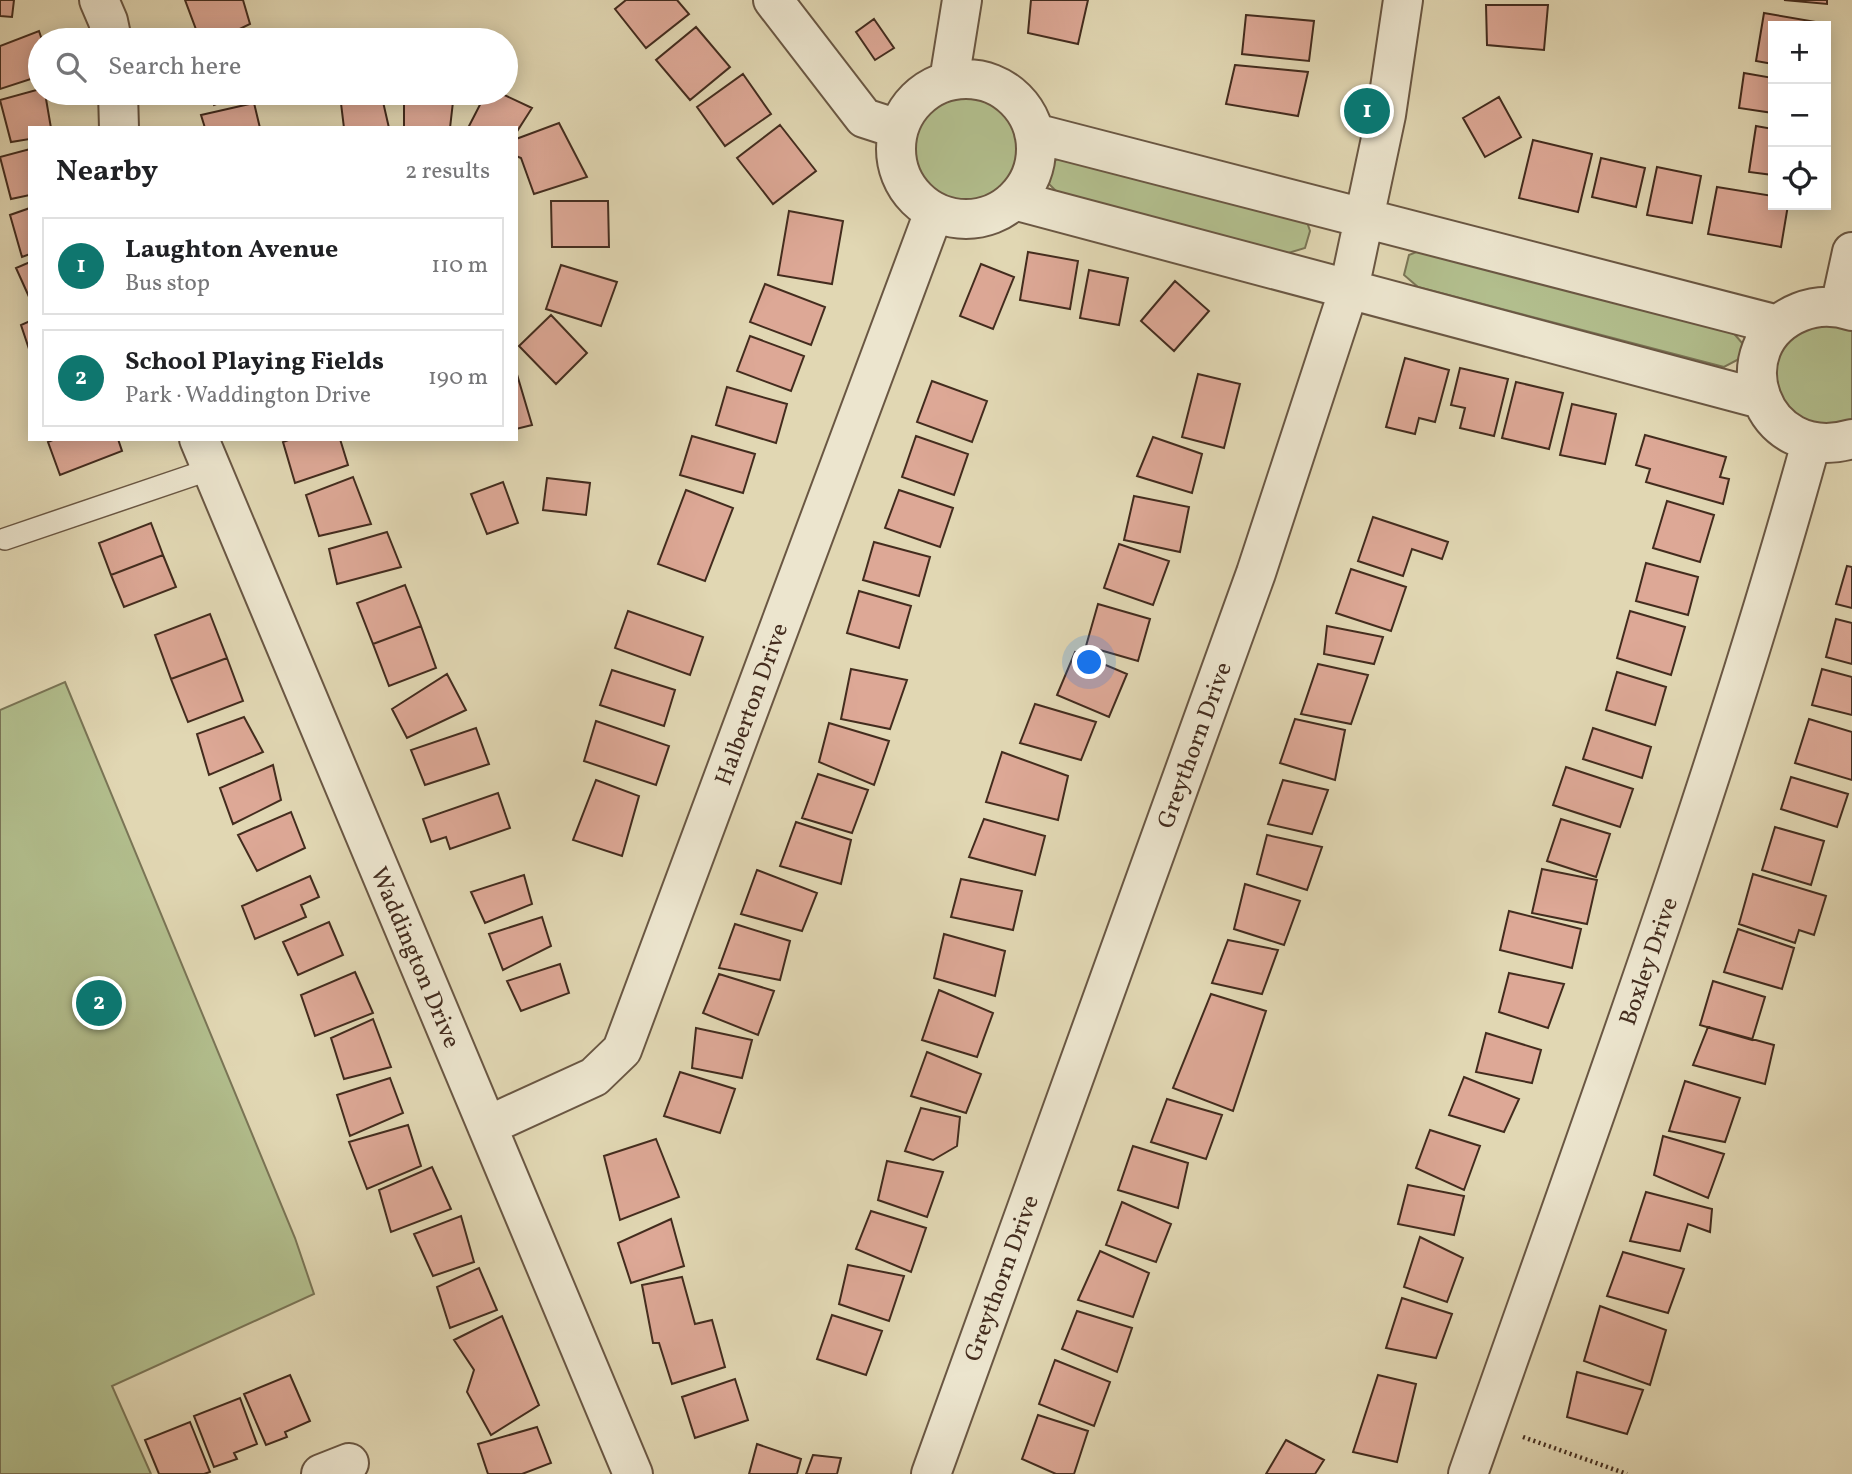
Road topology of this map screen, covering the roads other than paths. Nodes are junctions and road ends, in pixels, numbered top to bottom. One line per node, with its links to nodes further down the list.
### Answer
1 (99, 0): 5 (street)
2 (773, 0): 9 (street)
3 (962, 0): 6 (street)
4 (1403, 0): 13 (street, Greythorn Drive)
5 (110, 28)
6 (949, 81): 9 (street); 10 (street)
7 (118, 105): 8 (street)
8 (119, 126)
9 (898, 129): 12 (street)
10 (1034, 132): 11 (street); 13 (street)
11 (1014, 200): 12 (street); 15 (street)
12 (934, 212): 23 (street, Halberton Drive)
13 (1366, 218): 15 (street, Greythorn Drive); 17 (street)
14 (1852, 252): 16 (street)
15 (1349, 289): 18 (street); 25 (street, Greythorn Drive)
16 (1846, 309): 17 (street)
17 (1778, 325): 18 (street)
18 (1761, 399): 20 (street)
19 (1852, 439): 20 (street)
20 (1811, 443): 26 (street, Boxley Drive)
21 (205, 454): 22 (lane); 23 (street, Waddington Drive)
22 (5, 539)
23 (487, 1126): 24 (street, Waddington Drive)
24 (633, 1474)
25 (930, 1474)
26 (1468, 1474)

